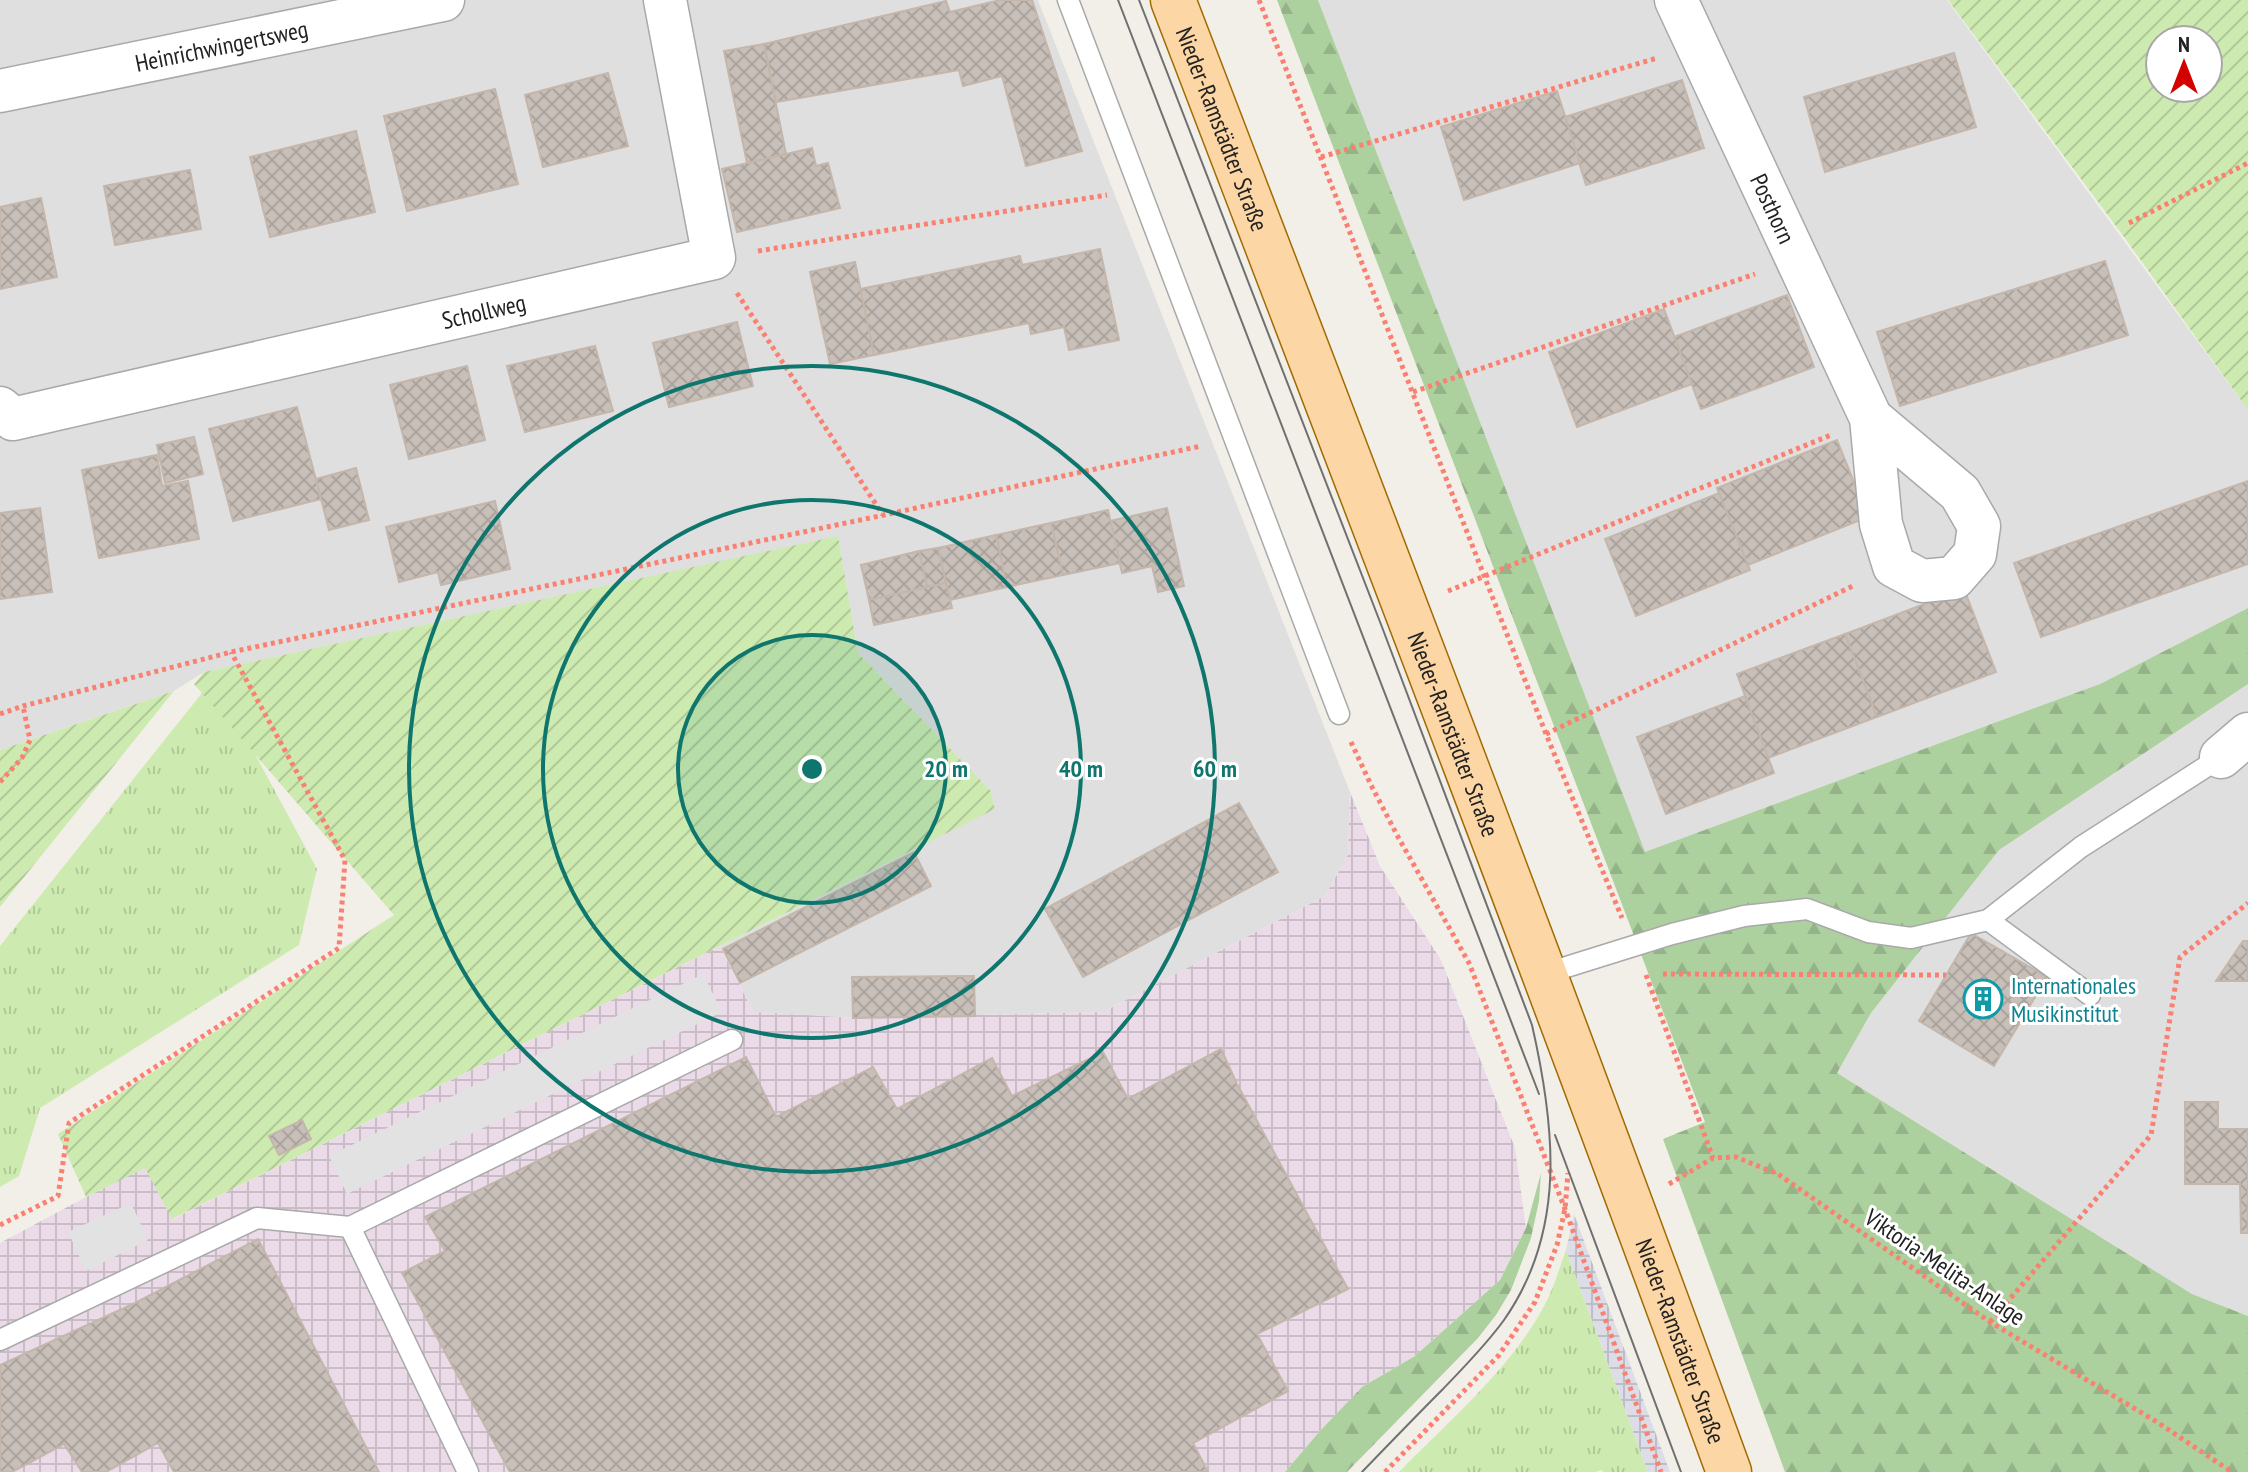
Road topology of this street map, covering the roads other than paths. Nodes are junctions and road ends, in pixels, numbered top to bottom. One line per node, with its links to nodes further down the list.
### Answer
1 (443, 0): 6 (street, Heinrichwingertsweg)
2 (665, 0): 7 (street, Schollweg)
3 (1068, 0): 9 (lane)
4 (1173, 0): 12 (main road, Nieder-Ramstädter Straße)
5 (1676, 0): 8 (street, Posthorn)
6 (0, 91)
7 (0, 408)
8 (1871, 418): 8 (street, Posthorn)
9 (1339, 714)
10 (2234, 746): 11 (lane)
11 (1988, 920): 12 (lane); 13 (lane)
12 (1544, 974): 18 (main road, Nieder-Ramstädter Straße)
13 (2090, 995)
14 (732, 1040): 15 (lane)
15 (350, 1227): 16 (lane); 17 (lane)
16 (0, 1340)
17 (468, 1472)
18 (1729, 1472)

